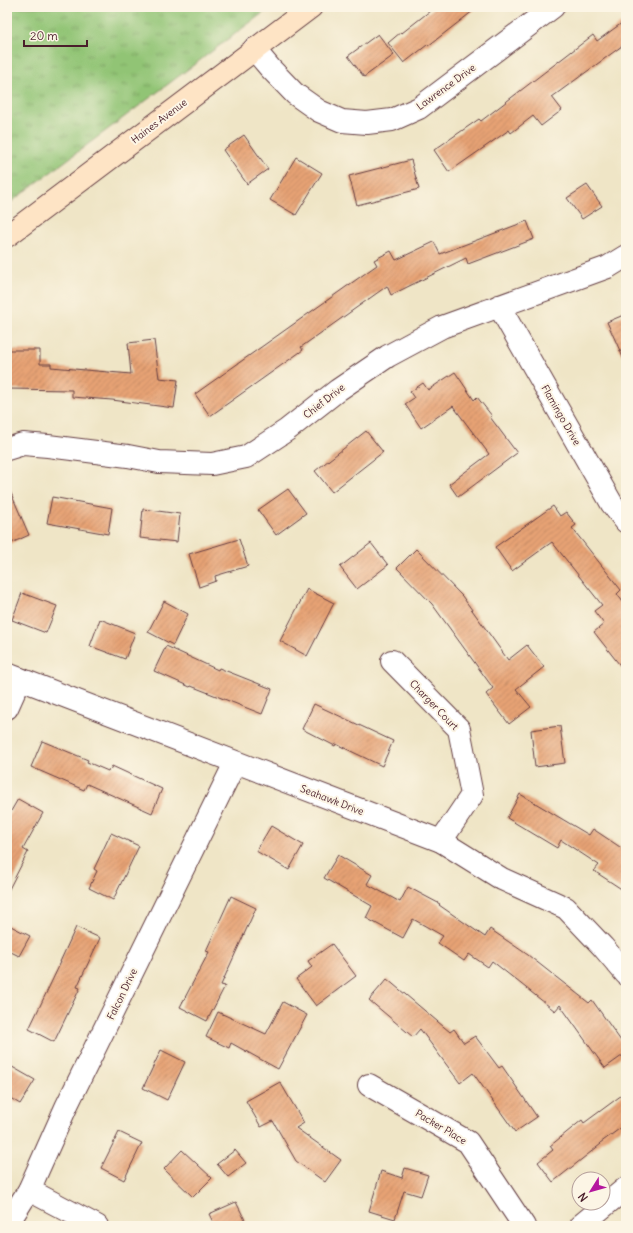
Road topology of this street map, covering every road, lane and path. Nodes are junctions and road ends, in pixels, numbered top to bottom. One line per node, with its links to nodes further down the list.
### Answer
1 (310, 7): 3 (main road, Haines Avenue)
2 (553, 7): 3 (street, Lawrence Drive)
3 (254, 49): 4 (main road, Haines Avenue)
4 (7, 236)
5 (626, 256): 6 (street, Chief Drive)
6 (500, 306): 7 (street, Chief Drive); 8 (street, Flamingo Drive)
7 (7, 449)
8 (626, 522)
9 (392, 661): 13 (street, Charger Court)
10 (14, 677): 11 (street); 12 (street, Seahawk Drive)
11 (7, 708)
12 (235, 763): 13 (street, Seahawk Drive); 17 (street, Falcon Drive)
13 (441, 841): 14 (street, Seahawk Drive)
14 (626, 974)
15 (369, 1085): 20 (street, Packer Place)
16 (626, 1188): 21 (street)
17 (29, 1190): 18 (street, Falcon Drive); 19 (street)
18 (7, 1225)
19 (96, 1226)
20 (524, 1226)
21 (580, 1226)

